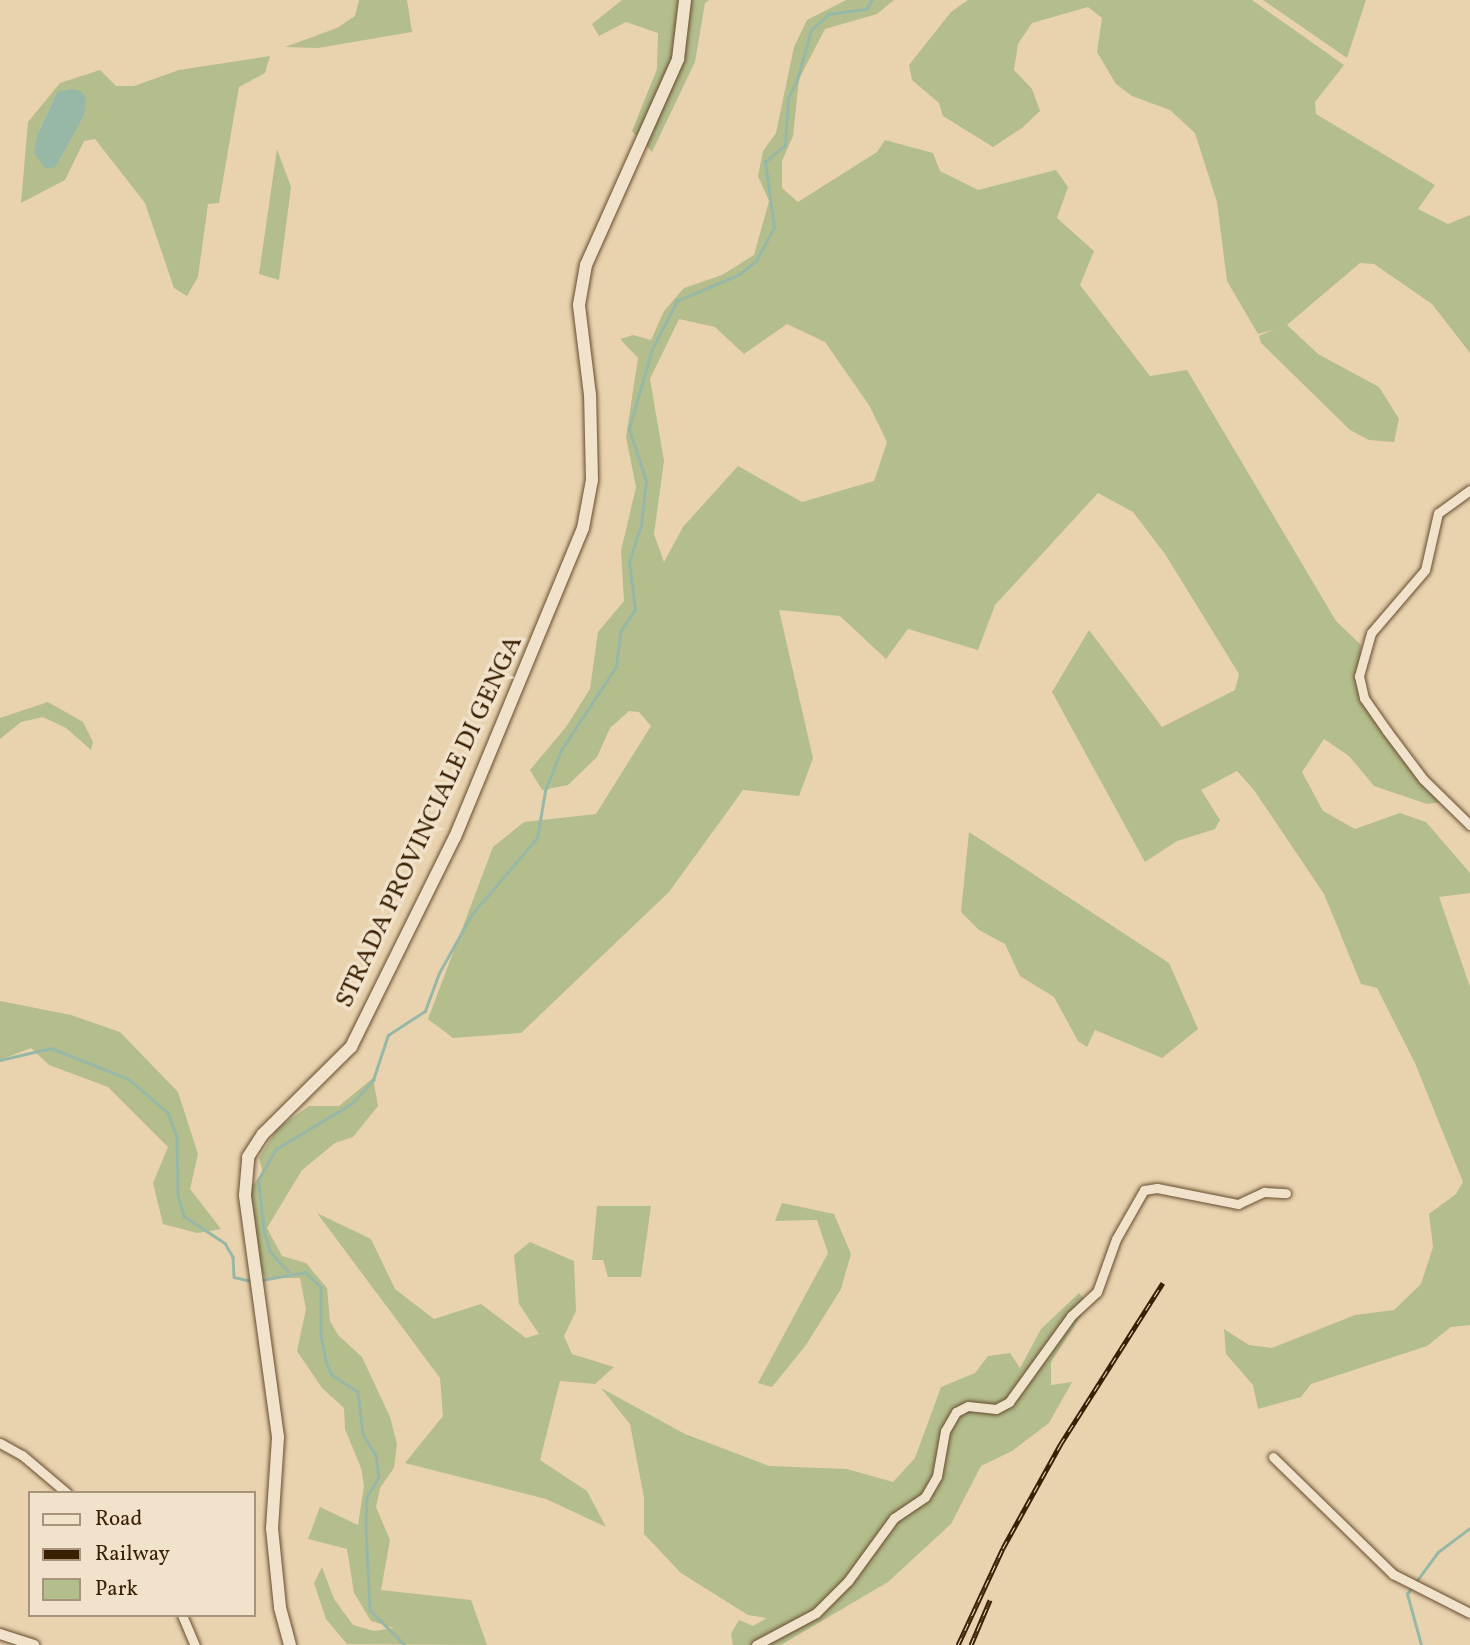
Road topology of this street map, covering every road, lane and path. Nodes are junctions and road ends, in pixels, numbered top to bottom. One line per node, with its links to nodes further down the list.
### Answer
1 (685, 0): 13 (main road, STRADA PROVINCIALE DI GENGA)
2 (1470, 490): 3 (street)
3 (1470, 825)
4 (1286, 1193): 14 (street)
5 (0, 1443): 7 (street)
6 (1273, 1457): 8 (street)
7 (65, 1491)
8 (1470, 1613)
9 (183, 1617): 12 (street)
10 (0, 1634): 11 (street)
11 (34, 1645)
12 (195, 1645)
13 (290, 1645)
14 (756, 1645)

